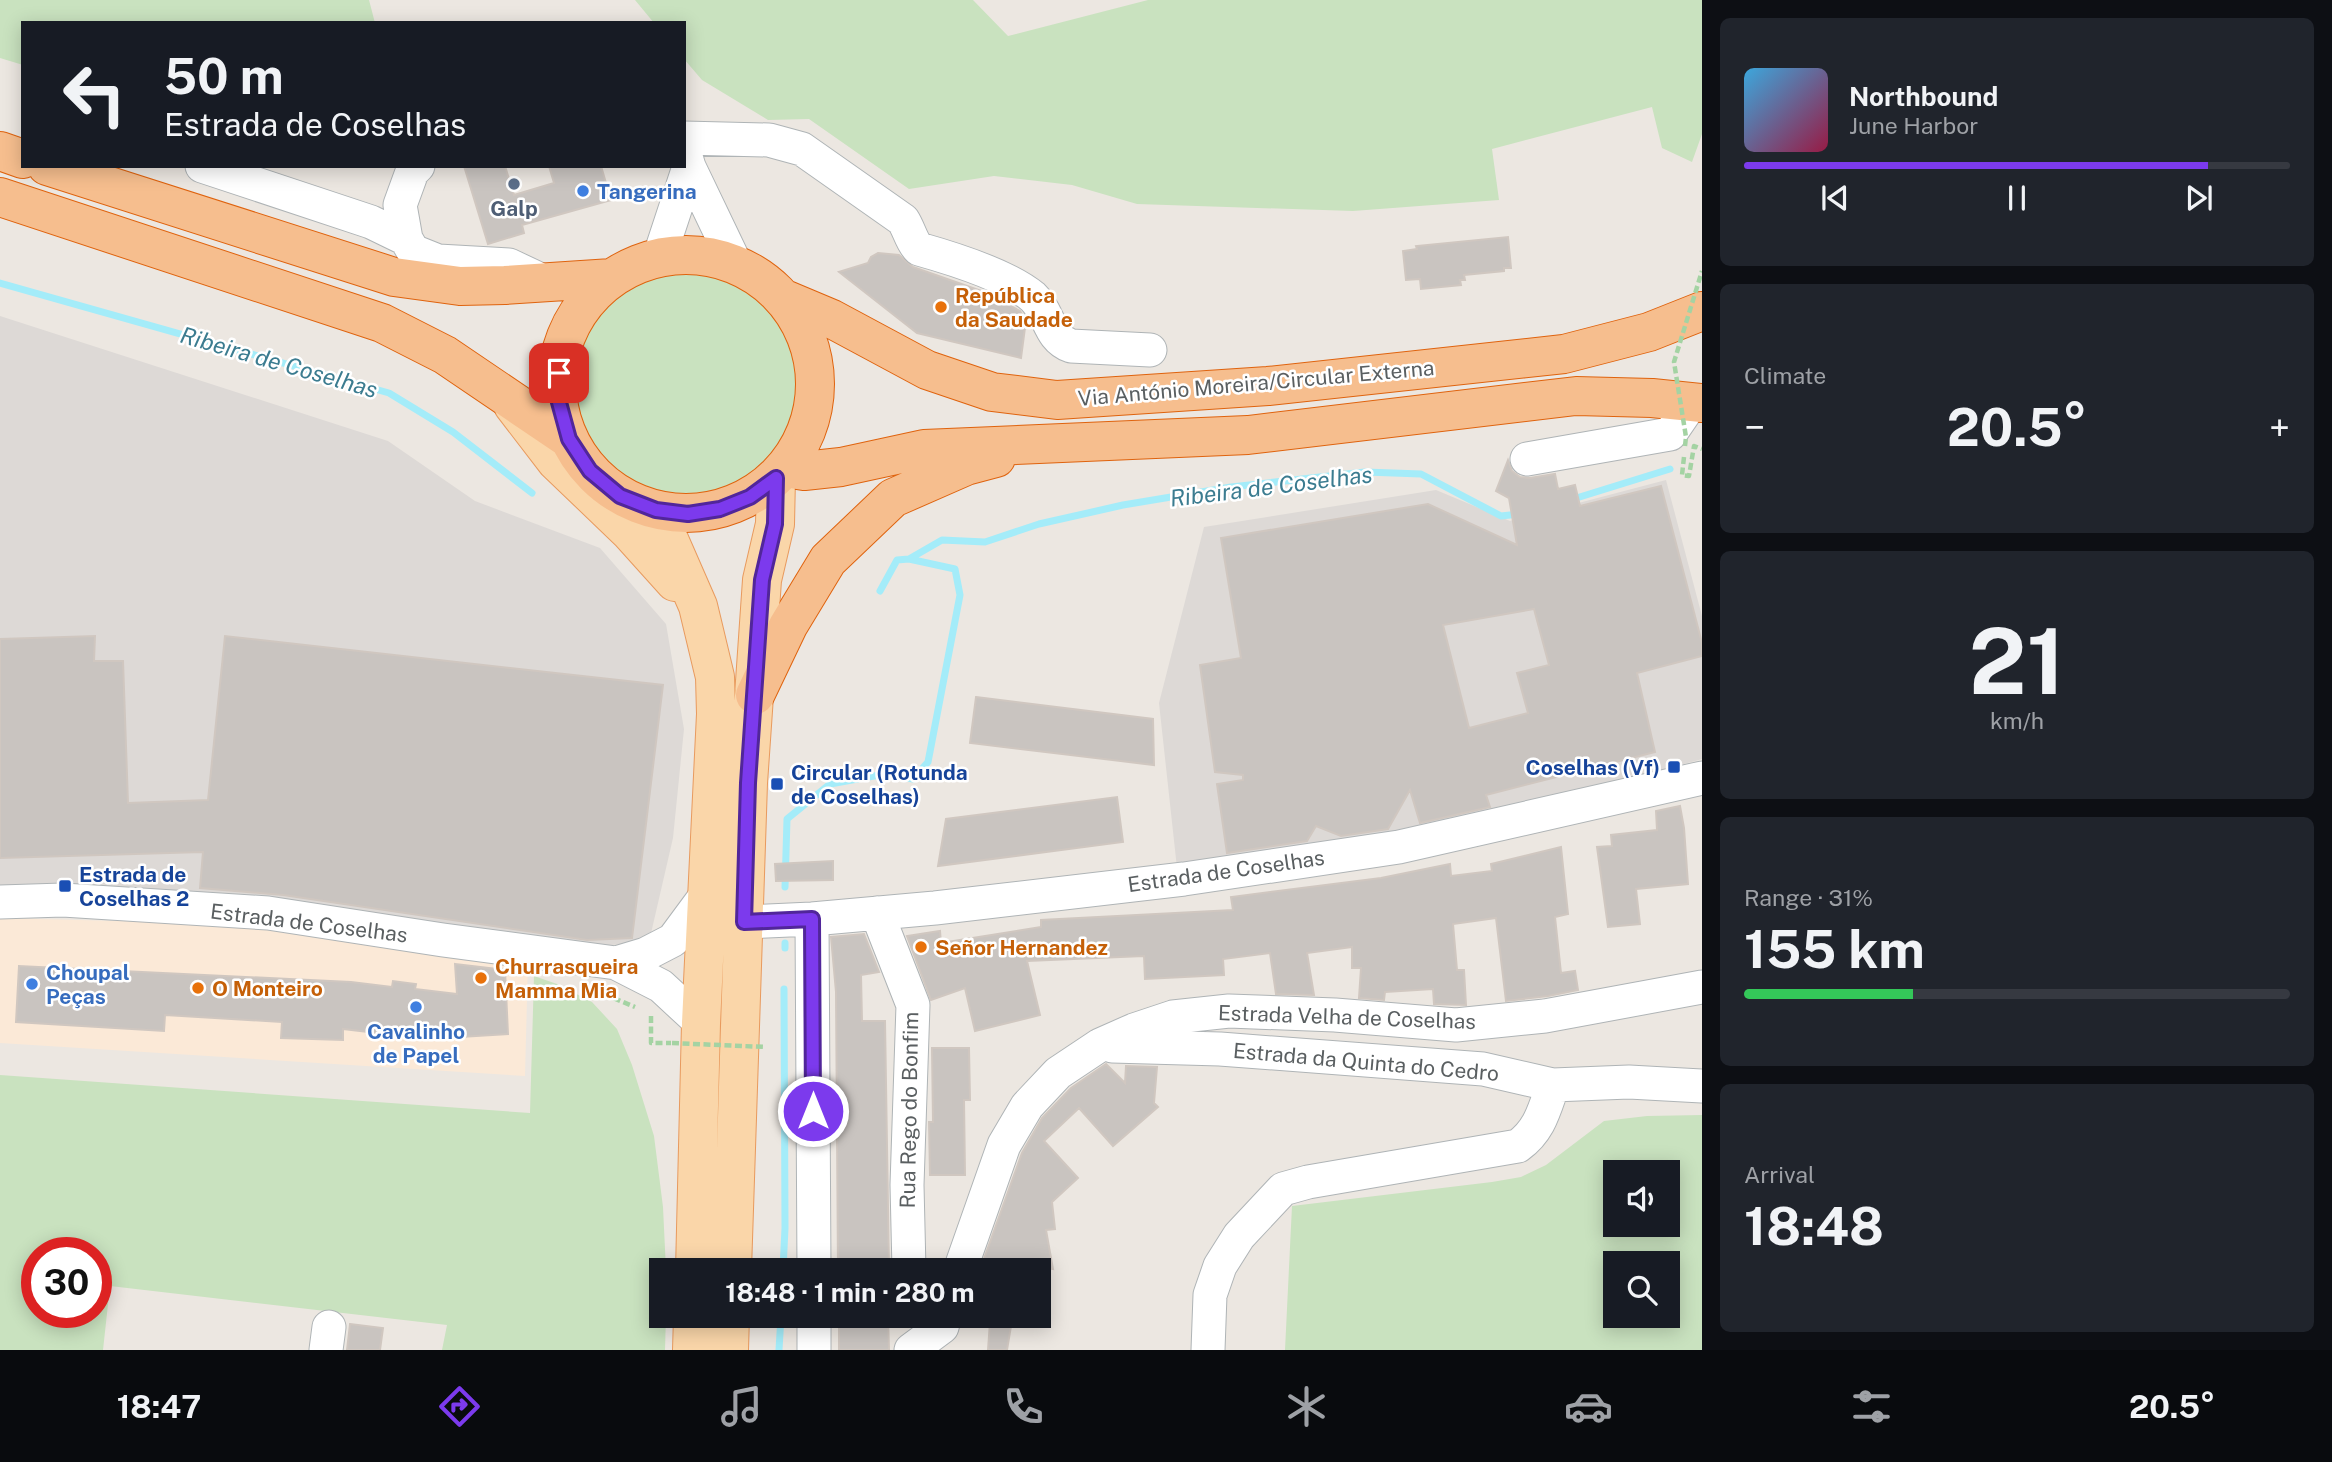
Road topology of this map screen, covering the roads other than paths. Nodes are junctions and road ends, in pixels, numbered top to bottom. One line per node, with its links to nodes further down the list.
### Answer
1 (0, 151): 3 (highway)
2 (686, 152): 11 (street); 16 (street)
3 (21, 158)
4 (53, 168): 13 (highway)
5 (208, 168): 9 (street)
6 (416, 168): 9 (street)
7 (682, 168): 10 (street)
8 (0, 197): 17 (highway)
9 (406, 239): 13 (street)
10 (659, 258): 11 (highway); 12 (highway)
11 (736, 265): 14 (highway)
12 (612, 278): 13 (highway); 19 (highway)
13 (545, 282)
14 (782, 298): 15 (highway, Via António Moreira/Circular Externa); 22 (highway)
15 (1702, 311)
16 (1150, 350)
17 (504, 393): 19 (highway); 24 (main road)
18 (1697, 403): 20 (highway, Via António Moreira/Circular Externa); 21 (street)
19 (569, 439): 23 (highway)
20 (1053, 443): 22 (highway, Via António Moreira/Circular Externa); 25 (highway)
21 (1527, 459)
22 (781, 473): 23 (highway); 25 (main road)
23 (656, 510): 24 (main road)
24 (698, 606): 27 (main road)
25 (755, 695): 31 (main road)
26 (1702, 778): 29 (street, Estrada de Coselhas)
27 (708, 894): 32 (street, Estrada de Coselhas); 34 (main road)
28 (0, 902): 32 (street, Estrada de Coselhas)
29 (877, 913): 30 (street, Estrada de Coselhas); 41 (street, Rua Rego do Bonfim)
30 (812, 919): 31 (street, Estrada de Coselhas); 40 (street)
31 (744, 922): 39 (main road)
32 (616, 963): 34 (street, Estrada de Coselhas)
33 (1702, 987): 35 (street, Estrada Velha de Coselhas)
34 (687, 1033): 38 (main road)
35 (1100, 1045): 36 (street, Estrada da Quinta do Cedro); 42 (street, Estrada Velha de Coselhas)
36 (1553, 1086): 37 (street, Estrada da Quinta do Cedro); 52 (street)
37 (1702, 1086)
38 (695, 1258)
39 (732, 1258)
40 (814, 1258)
41 (909, 1258)
42 (964, 1258)
43 (693, 1328): 48 (main road)
44 (730, 1328): 49 (main road)
45 (814, 1328): 50 (street)
46 (910, 1328): 51 (street)
47 (941, 1328): 51 (street)
48 (692, 1350)
49 (729, 1350)
50 (814, 1350)
51 (911, 1350)
52 (1208, 1350)

